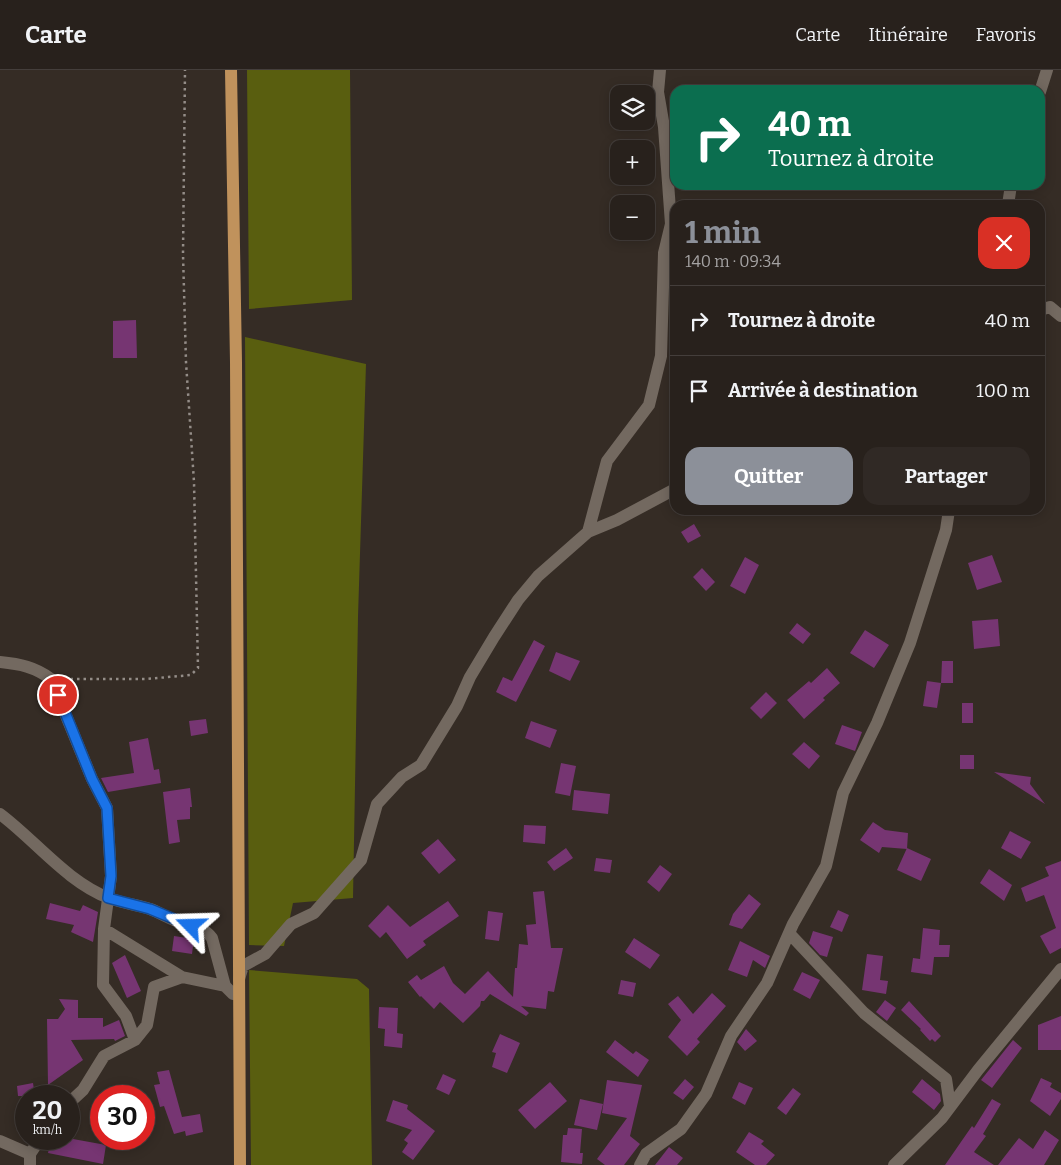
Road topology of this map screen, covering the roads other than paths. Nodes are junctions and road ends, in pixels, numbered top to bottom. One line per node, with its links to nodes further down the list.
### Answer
1 (231, 70): 19 (main road)
2 (660, 70): 5 (street)
3 (1047, 70): 4 (street)
4 (1042, 85)
5 (670, 209)
6 (670, 228): 11 (street)
7 (1045, 308): 8 (street)
8 (1061, 316)
9 (670, 492): 11 (street)
10 (948, 515): 16 (street)
11 (588, 532): 19 (street)
12 (0, 662): 14 (street)
13 (0, 814): 14 (street)
14 (108, 898): 15 (street); 20 (street)
15 (104, 929): 18 (street); 22 (street)
16 (789, 933): 24 (street); 28 (street)
17 (1061, 969): 24 (street)
18 (182, 977): 20 (street); 22 (street)
19 (239, 979): 21 (main road)
20 (225, 986): 21 (street)
21 (238, 993): 27 (main road)
22 (135, 1040): 23 (street)
23 (80, 1093)
24 (950, 1106): 29 (street)
25 (0, 1141): 26 (street)
26 (30, 1160)
27 (240, 1165)
28 (640, 1165)
29 (894, 1165)

